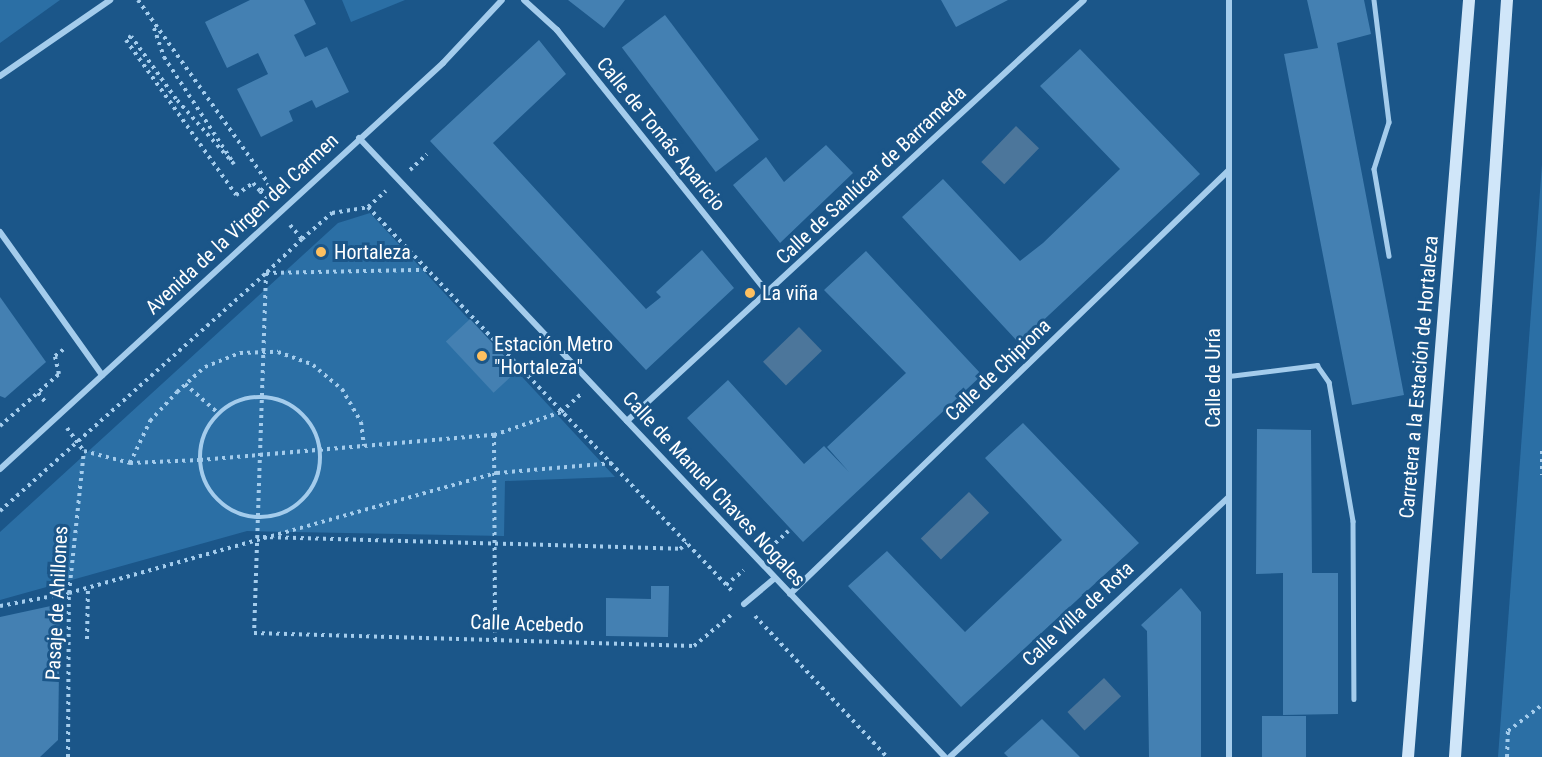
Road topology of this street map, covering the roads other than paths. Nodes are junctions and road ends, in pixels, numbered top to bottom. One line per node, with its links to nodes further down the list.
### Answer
1 (110, 0): 9 (street)
2 (502, 0): 10 (street, Avenida de la Virgen del Carmen)
3 (524, 0): 14 (street, Calle de Tomás Aparicio)
4 (1084, 0): 14 (street, Calle de Sanlúcar de Barrameda)
5 (1229, 0): 11 (street, Calle de Uría)
6 (1374, 0): 13 (lane)
7 (1469, 0): 27 (street, Carretera a la Estación de Hortaleza)
8 (1508, 0): 28 (street)
9 (0, 76)
10 (359, 138): 15 (street, Avenida de la Virgen del Carmen); 17 (street, Calle de Manuel Chaves Nogales)
11 (1229, 170): 16 (street, Calle de Uría); 21 (street, Calle de Chipiona)
12 (0, 232): 15 (street)
13 (1389, 256)
14 (768, 293): 17 (street, Calle de Sanlúcar de Barrameda)
15 (102, 375): 18 (street, Avenida de la Virgen del Carmen)
16 (1229, 376): 19 (street, Calle de Uría); 23 (lane)
17 (627, 422): 20 (street, Calle de Manuel Chaves Nogales)
18 (0, 469)
19 (1229, 497): 25 (street, Calle Villa de Rota); 26 (street, Calle de Uría)
20 (776, 578): 21 (street, Calle de Manuel Chaves Nogales); 22 (street)
21 (790, 594): 24 (street, Calle de Manuel Chaves Nogales)
22 (744, 604)
23 (1353, 699)
24 (945, 757)
25 (950, 757)
26 (1229, 757)
27 (1408, 757)
28 (1455, 757)

